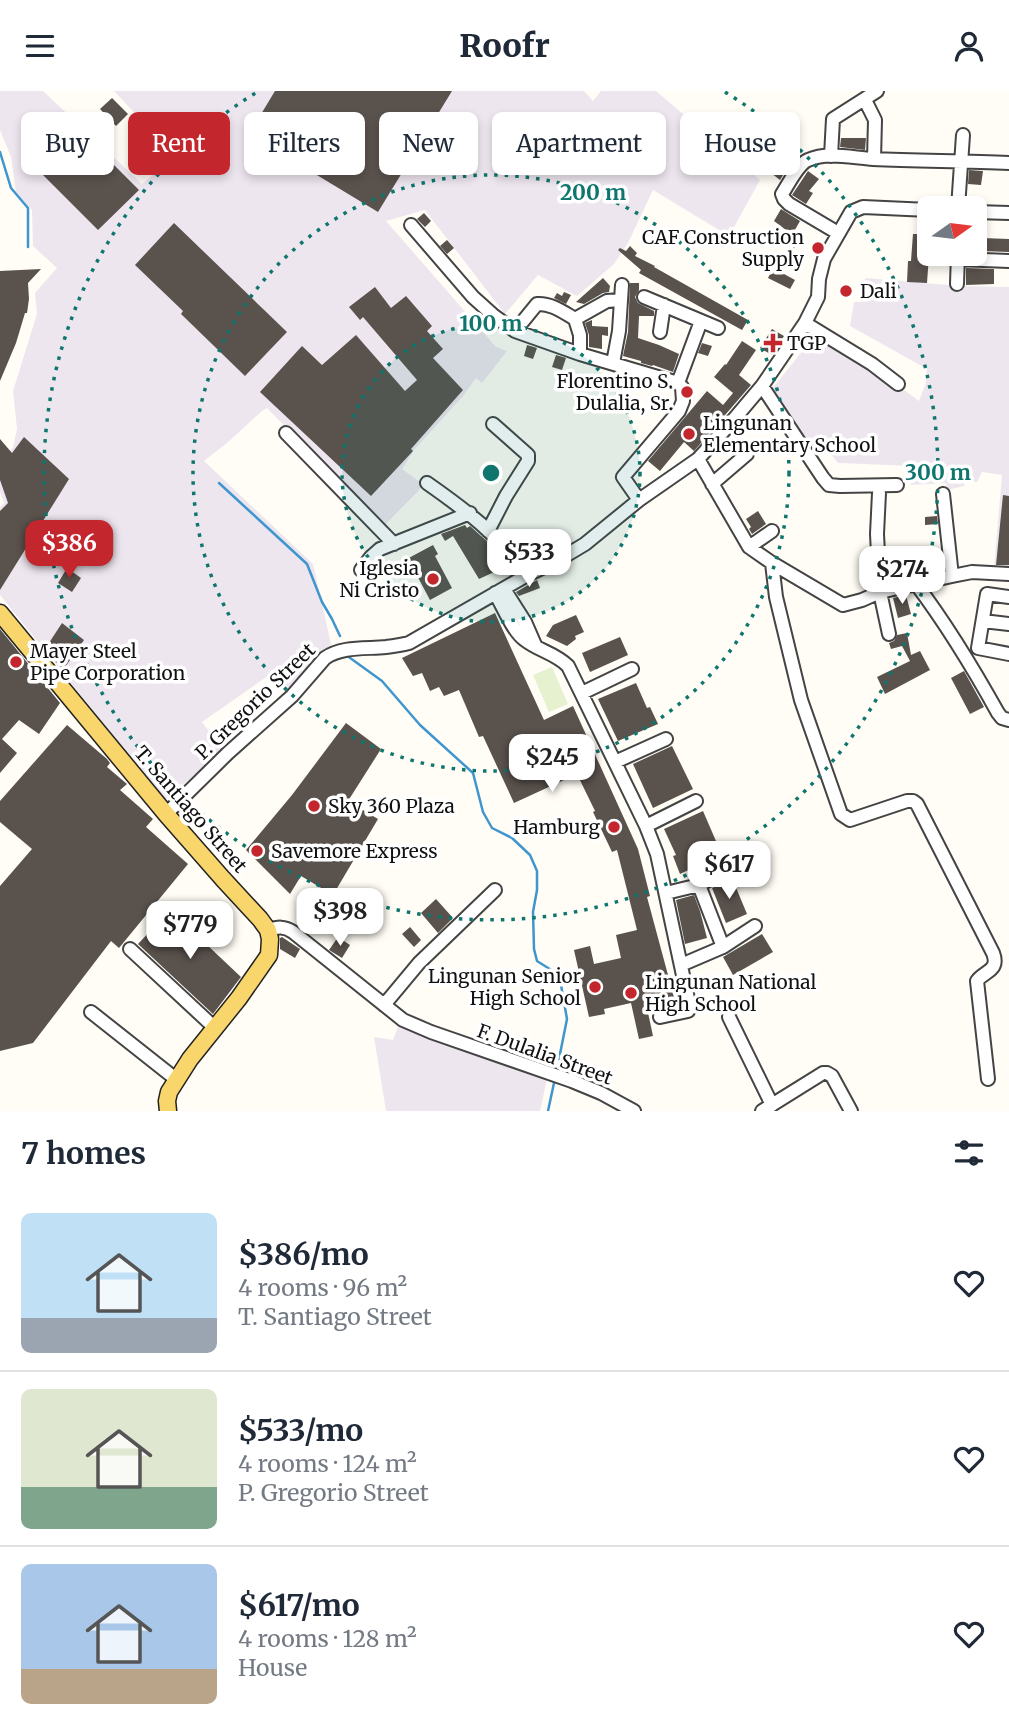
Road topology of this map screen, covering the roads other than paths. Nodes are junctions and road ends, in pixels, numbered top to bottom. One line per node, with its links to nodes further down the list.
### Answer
1 (877, 91): 2 (street)
2 (865, 100): 4 (street); 5 (street)
3 (963, 135): 6 (street)
4 (831, 156): 5 (street); 13 (street)
5 (874, 159): 6 (street)
6 (962, 161): 7 (street); 8 (street)
7 (1009, 163)
8 (959, 196)
9 (917, 209): 13 (street, P. Gregorio Street)
10 (987, 212): 11 (street)
11 (1009, 213)
12 (411, 225): 26 (street)
13 (838, 233): 24 (street, P. Gregorio Street)
14 (987, 259): 15 (street)
15 (1009, 261)
16 (958, 266): 17 (street)
17 (957, 284)
18 (622, 285): 20 (street)
19 (644, 297): 21 (street)
20 (620, 300): 22 (street); 29 (street)
21 (664, 305): 23 (street); 27 (street)
22 (575, 319): 26 (street); 28 (street)
23 (701, 321): 25 (street); 30 (street)
24 (805, 323): 31 (street); 32 (street, P. Gregorio Street)
25 (718, 328)
26 (515, 331): 28 (street)
27 (660, 332)
28 (580, 354): 29 (street)
29 (613, 363): 30 (street)
30 (678, 383): 42 (street)
31 (898, 384)
32 (762, 386): 36 (street, P. Gregorio Street); 39 (street)
33 (492, 424): 44 (street)
34 (286, 433): 46 (street)
35 (747, 454): 38 (street)
36 (698, 459): 38 (street); 42 (street, P. Gregorio Street)
37 (427, 483): 43 (street)
38 (712, 484): 47 (street)
39 (897, 485)
40 (879, 493): 55 (street)
41 (943, 494): 52 (street)
42 (639, 500): 50 (street, P. Gregorio Street)
43 (470, 513): 44 (street); 46 (street)
44 (488, 531): 50 (street)
45 (772, 531): 47 (street)
46 (394, 544): 49 (street)
47 (749, 547): 48 (street)
48 (772, 563): 55 (street); 86 (street)
49 (361, 570)
50 (529, 573): 54 (street, P. Gregorio Street)
51 (1009, 574): 52 (street)
52 (952, 576): 53 (street)
53 (916, 584): 55 (street); 62 (street)
54 (500, 591): 65 (street); 70 (street, P. Gregorio Street)
55 (880, 592): 60 (street)
56 (1009, 597): 58 (street)
57 (0, 613): 70 (main road, T. Santiago Street)
58 (983, 621): 59 (street); 61 (street)
59 (1009, 624)
60 (889, 634)
61 (978, 648): 62 (street); 63 (street)
62 (961, 649): 66 (street)
63 (1008, 657)
64 (632, 670): 65 (street)
65 (582, 692): 68 (street)
66 (1009, 720)
67 (666, 739): 68 (street)
68 (615, 762): 71 (street)
69 (696, 801): 71 (street)
70 (166, 814): 77 (main road, T. Santiago Street)
71 (646, 826): 75 (street)
72 (730, 869): 73 (street)
73 (699, 885): 75 (street); 78 (street)
74 (495, 890): 81 (street)
75 (666, 893): 80 (street)
76 (755, 926): 78 (street)
77 (268, 930): 81 (street, F. Dulalia Street); 85 (main road)
78 (723, 947): 80 (street)
79 (130, 949): 85 (street)
80 (681, 965): 83 (street)
81 (384, 1005): 90 (street, F. Dulalia Street)
82 (91, 1013): 87 (street)
83 (660, 1017)
84 (729, 1017): 88 (street)
85 (215, 1028): 87 (main road)
86 (988, 1079)
87 (177, 1080): 89 (main road)
88 (767, 1108): 91 (street)
89 (168, 1111)
90 (634, 1111)
91 (850, 1111)

